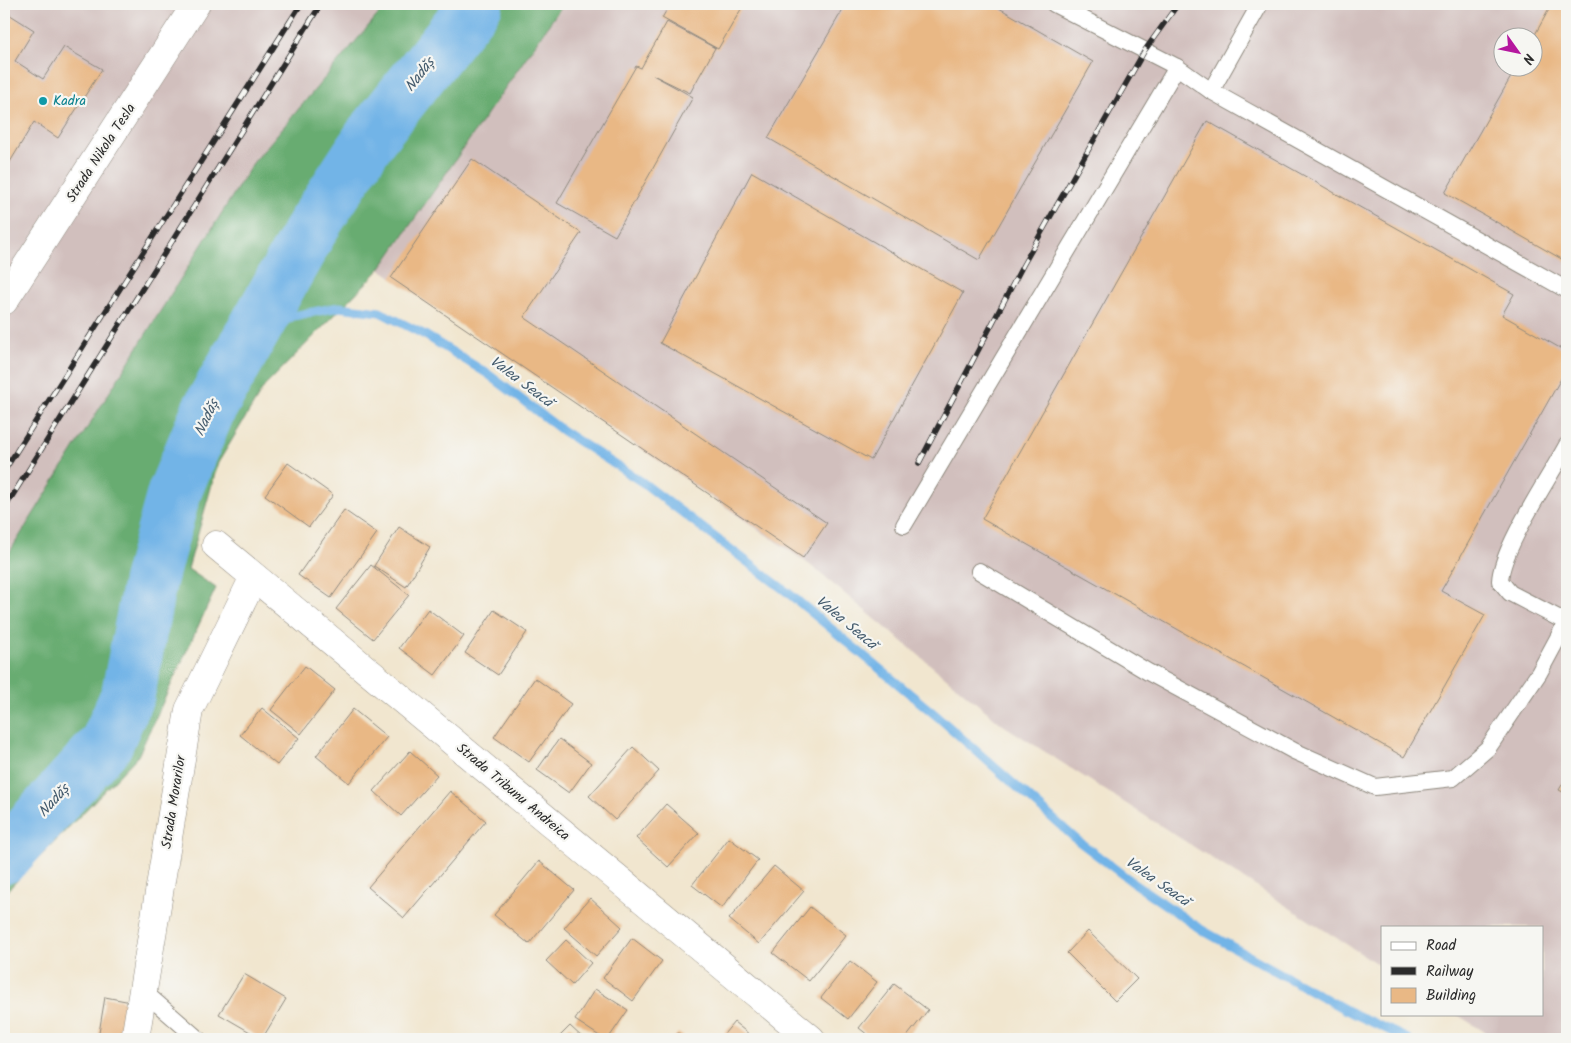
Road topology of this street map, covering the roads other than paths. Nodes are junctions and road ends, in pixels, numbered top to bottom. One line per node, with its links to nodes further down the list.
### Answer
1 (196, 4): 7 (street, Strada Nikola Tesla)
2 (1054, 4): 4 (lane)
3 (1260, 4): 5 (lane)
4 (1177, 67): 5 (lane); 9 (lane)
5 (1211, 91): 6 (lane)
6 (1567, 290)
7 (4, 301)
8 (1567, 446): 13 (lane)
9 (904, 525)
10 (216, 545): 12 (street, Strada Tribunu Andreica)
11 (979, 571): 13 (lane)
12 (254, 577): 14 (street, Strada Morarilor); 17 (street, Strada Tribunu Andreica)
13 (1567, 622)
14 (143, 991): 15 (street, Strada Morarilor); 16 (lane)
15 (135, 1039)
16 (198, 1039)
17 (811, 1039)

